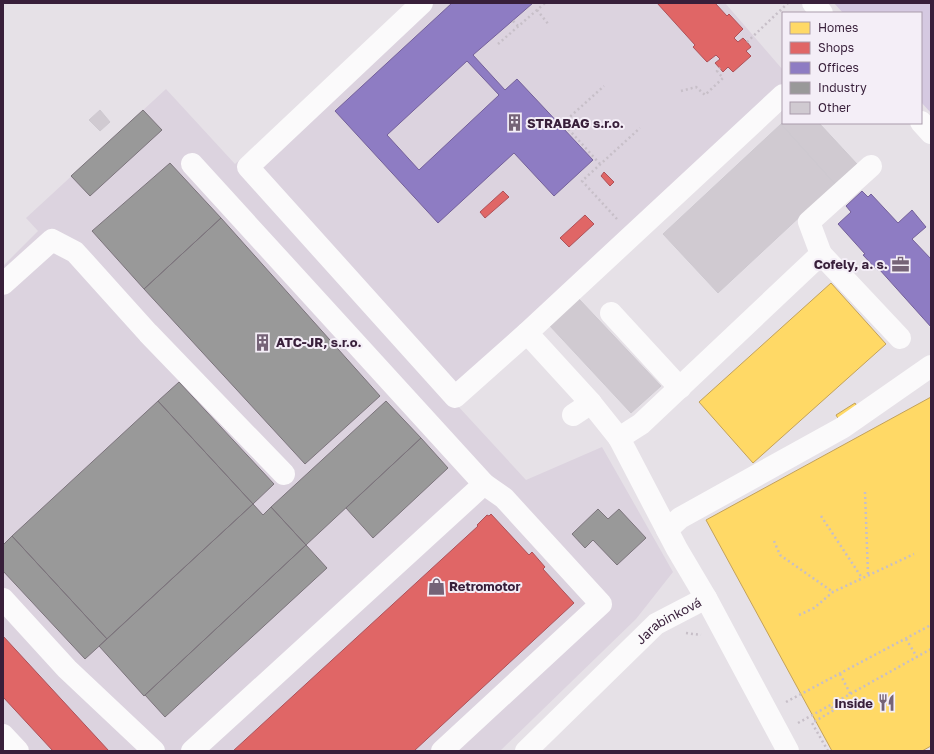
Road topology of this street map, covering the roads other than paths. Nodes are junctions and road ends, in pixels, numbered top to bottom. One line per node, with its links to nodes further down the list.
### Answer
1 (422, 3): 12 (street)
2 (813, 3): 3 (street)
3 (821, 12)
4 (782, 96): 12 (street)
5 (922, 123): 6 (street)
6 (931, 133)
7 (192, 164): 20 (street)
8 (870, 166): 9 (street)
9 (821, 254): 13 (street); 15 (street)
10 (3, 284): 19 (street)
11 (611, 313): 15 (street)
12 (527, 334): 16 (street)
13 (900, 338)
14 (931, 366): 21 (street)
15 (680, 388): 18 (street)
16 (591, 403): 17 (street); 18 (street)
17 (573, 415)
18 (619, 438): 21 (street)
19 (284, 474)
20 (484, 484): 27 (street); 28 (street)
21 (667, 530): 22 (street)
22 (706, 598): 29 (street, Jarabinková); 30 (street, Jarabinková)
23 (3, 599): 26 (street)
24 (3, 735): 25 (street)
25 (18, 751)
26 (154, 751)
27 (192, 751)
28 (442, 751)
29 (526, 751)
30 (788, 751)

